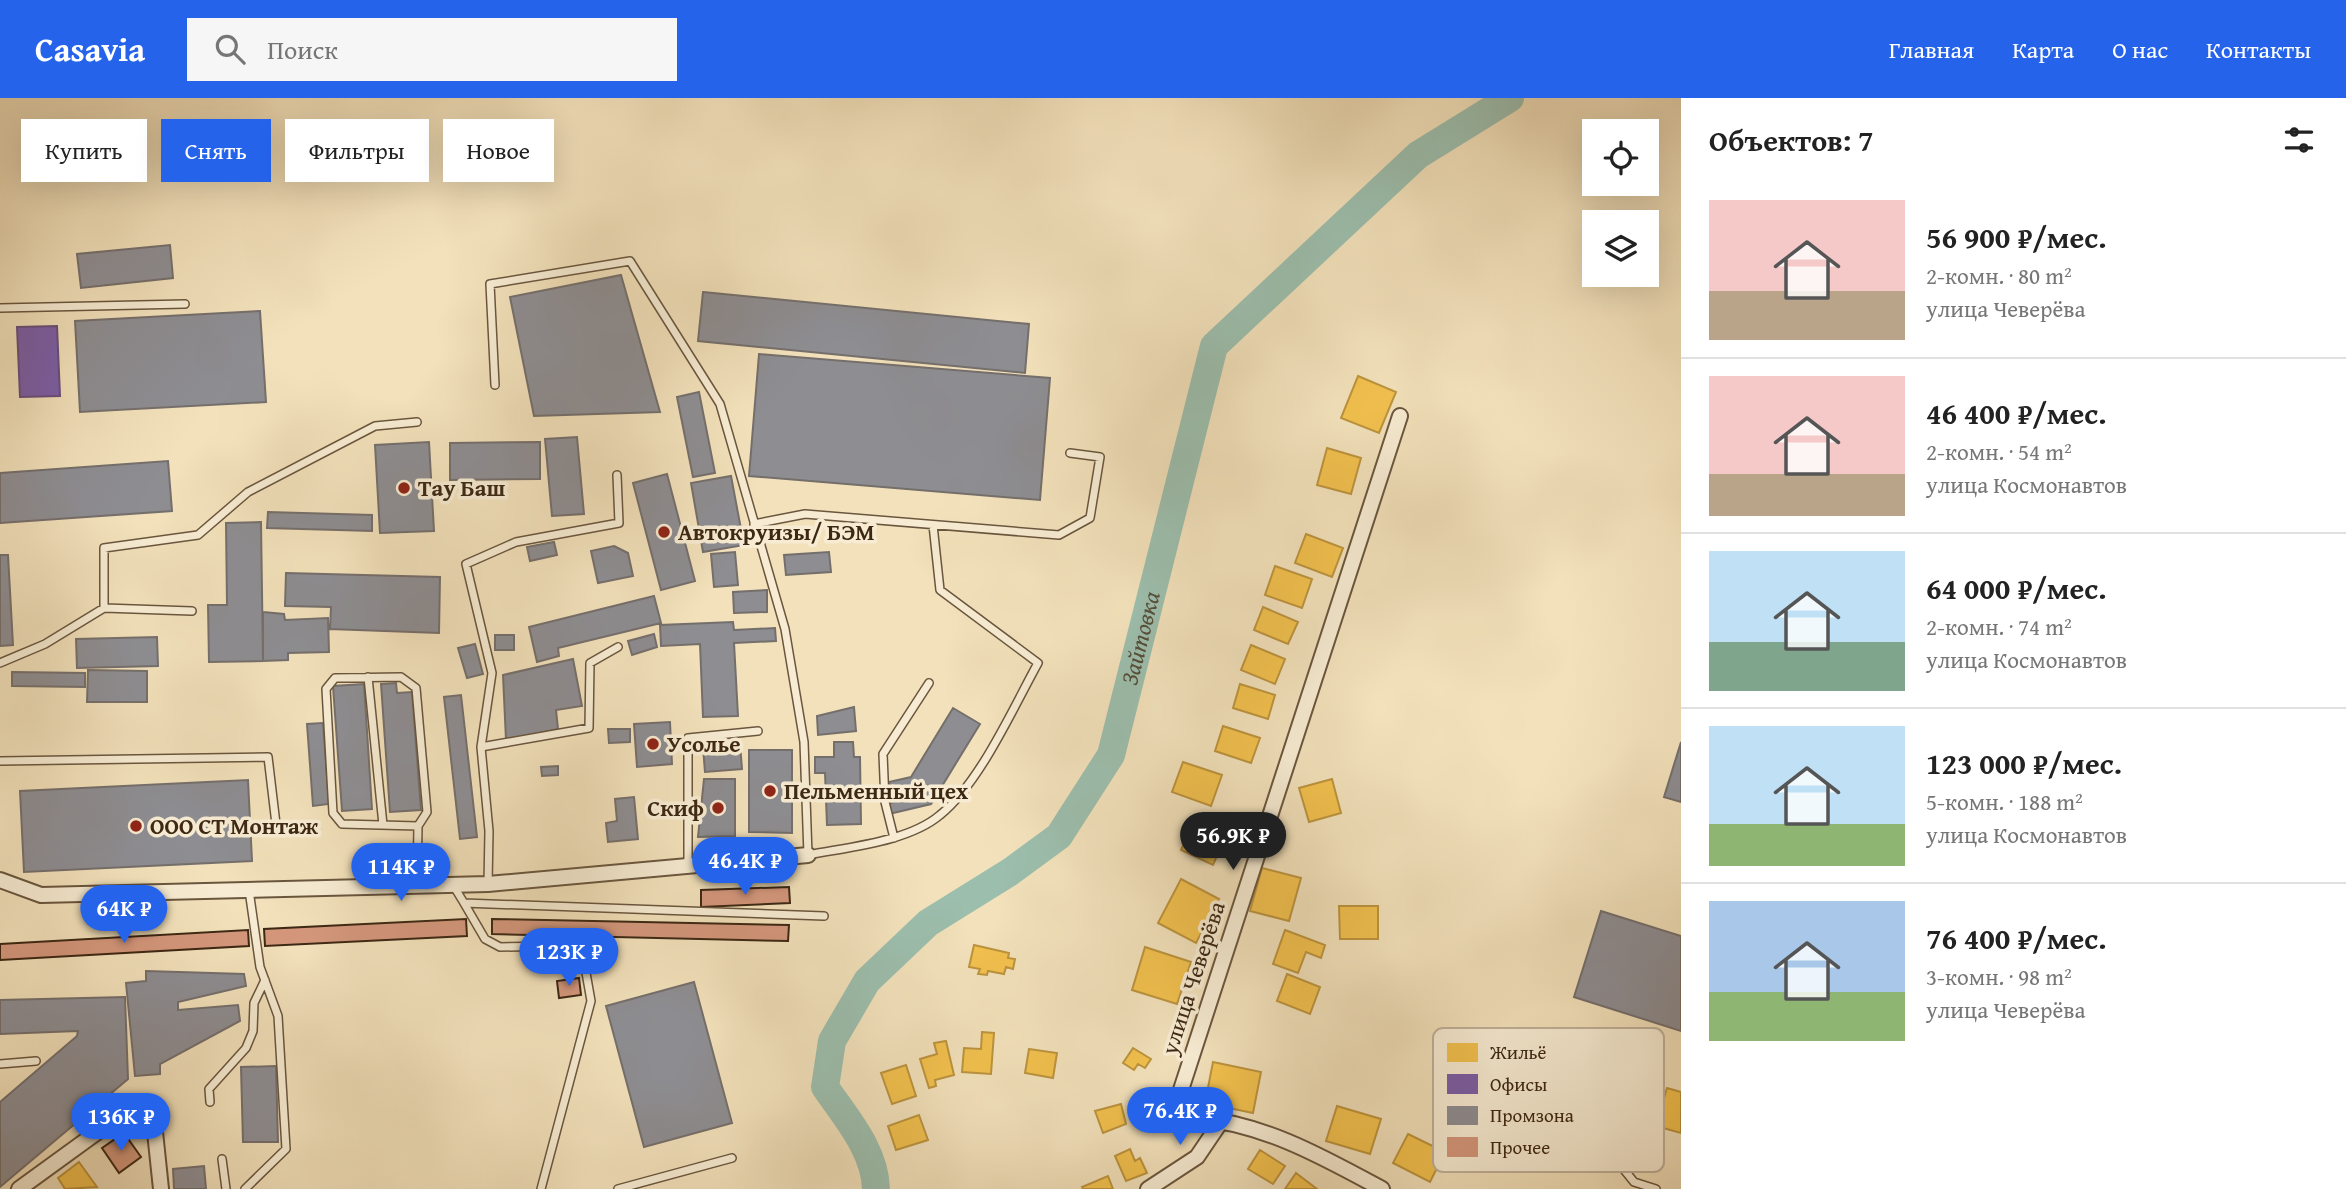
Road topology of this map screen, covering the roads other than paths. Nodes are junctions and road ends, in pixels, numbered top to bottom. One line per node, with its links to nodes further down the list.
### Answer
1 (185, 304): 2 (lane)
2 (0, 308)
3 (495, 385): 8 (lane)
4 (1400, 416): 36 (street, улица Чеверёва)
5 (416, 422): 10 (lane)
6 (1070, 453): 9 (lane)
7 (617, 475): 17 (lane)
8 (754, 524): 9 (lane); 23 (lane)
9 (933, 525): 22 (lane)
10 (104, 608): 11 (lane); 13 (lane)
11 (191, 611)
12 (618, 648): 17 (lane)
13 (0, 663)
14 (368, 677): 20 (lane); 20 (lane); 21 (lane)
15 (929, 683): 22 (lane)
16 (758, 731): 24 (lane)
17 (481, 747): 26 (lane)
18 (0, 761): 19 (lane)
19 (276, 824)
20 (383, 825): 21 (lane)
21 (418, 826): 27 (lane)
22 (894, 838): 23 (lane)
23 (808, 855): 24 (street)
24 (688, 866): 26 (street)
25 (0, 880): 29 (street)
26 (488, 884): 28 (street)
27 (417, 885): 28 (street); 29 (street)
28 (453, 885): 30 (lane)
29 (249, 890): 32 (lane)
30 (464, 903): 31 (lane); 44 (lane)
31 (824, 916)
32 (265, 980): 35 (lane); 43 (lane)
33 (36, 1061): 34 (lane)
34 (0, 1064)
35 (210, 1102)
36 (1222, 1120): 46 (street); 47 (street, улица Чеверёва)
37 (732, 1158): 45 (lane)
38 (222, 1159): 42 (lane)
39 (1626, 1172): 48 (lane)
40 (19, 1189): 41 (street)
41 (161, 1189)
42 (226, 1189)
43 (245, 1189)
44 (541, 1189)
45 (618, 1189)
46 (1149, 1189)
47 (1382, 1189)
48 (1656, 1189)

